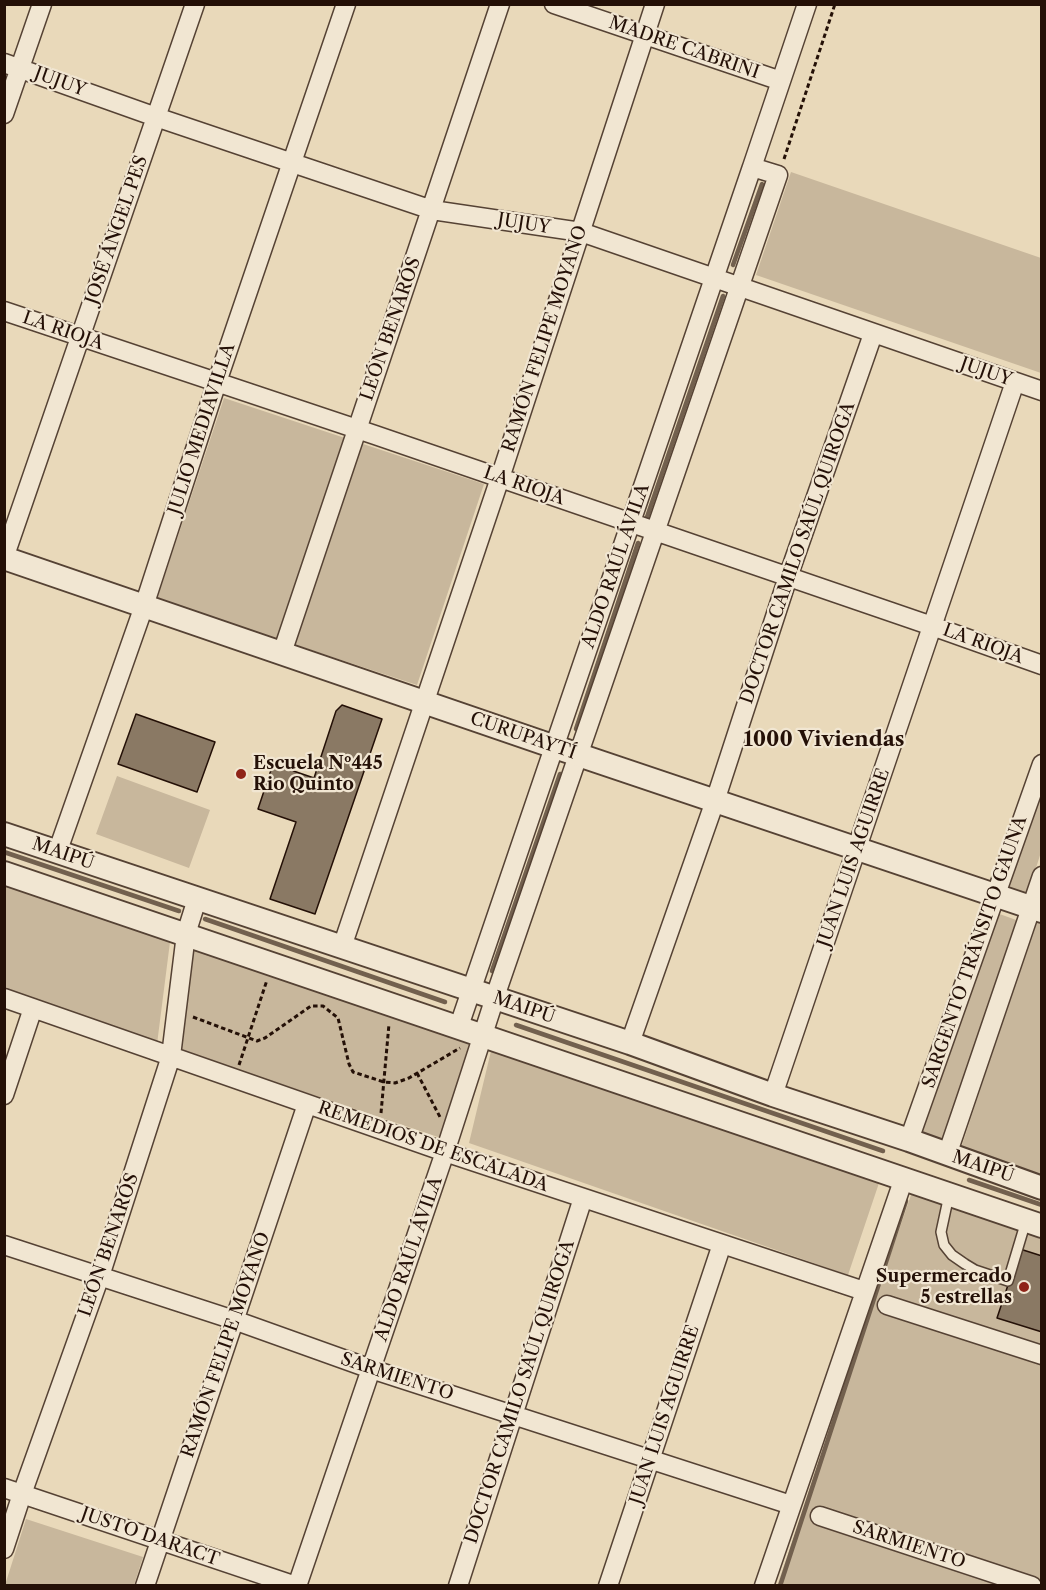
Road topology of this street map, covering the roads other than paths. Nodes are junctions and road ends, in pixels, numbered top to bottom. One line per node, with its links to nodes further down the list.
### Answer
1 (42, 4): 9 (street)
2 (195, 4): 12 (street, JOSÉ ÁNGEL PES)
3 (346, 4): 13 (street, JULIO MEDIAVILLA)
4 (500, 4): 15 (street, LEÓN BENARÓS)
5 (554, 4): 8 (street, MADRE CABRINI)
6 (656, 4): 8 (street, RAMÓN FELIPE MOYANO)
7 (807, 4): 10 (street)
8 (645, 35): 10 (street, MADRE CABRINI); 16 (street, RAMÓN FELIPE MOYANO)
9 (12, 66): 11 (street); 12 (street, JUJUY)
10 (781, 81): 14 (street, ALDO RAÚL ÁVILA)
11 (4, 114)
12 (156, 117): 13 (street, JUJUY); 21 (street, JOSÉ ÁNGEL PES)
13 (293, 164): 15 (street, JUJUY); 22 (street, JULIO MEDIAVILLA)
14 (752, 167): 17 (street, ALDO RAÚL ÁVILA); 18 (street, ALDO RAÚL ÁVILA)
15 (432, 210): 16 (street, JUJUY); 25 (street, LEÓN BENARÓS)
16 (581, 232): 17 (street, JUJUY); 26 (street, RAMÓN FELIPE MOYANO)
17 (714, 280): 18 (street, JUJUY); 27 (street, ALDO RAÚL ÁVILA)
18 (739, 288): 20 (street, JUJUY); 28 (street, ALDO RAÚL ÁVILA)
19 (4, 311): 21 (street, LA RIOJA)
20 (873, 334): 23 (street, JUJUY); 30 (street, DOCTOR CAMILO SAÚL QUIROGA)
21 (81, 337): 22 (street, LA RIOJA); 29 (street, JOSÉ ÁNGEL PES)
22 (217, 382): 25 (street, LA RIOJA); 31 (street, JULIO MEDIAVILLA)
23 (1015, 382): 24 (street, JUJUY); 32 (street, JUAN LUIS AGUIRRE)
24 (1041, 391)
25 (357, 429): 26 (street, LA RIOJA); 33 (street, LEÓN BENARÓS)
26 (500, 478): 27 (street, LA RIOJA); 35 (street, RAMÓN FELIPE MOYANO)
27 (630, 523): 28 (street, LA RIOJA); 36 (street, ALDO RAÚL ÁVILA)
28 (655, 532): 30 (street, LA RIOJA); 37 (street, ALDO RAÚL ÁVILA)
29 (4, 558): 31 (street, CURUPAYTÍ)
30 (788, 577): 32 (street, LA RIOJA); 39 (street, DOCTOR CAMILO SAÚL QUIROGA)
31 (144, 606): 33 (street, CURUPAYTÍ); 42 (street, JULIO MEDIAVILLA)
32 (932, 626): 34 (street, LA RIOJA); 41 (street, JUAN LUIS AGUIRRE)
33 (282, 653): 35 (street, CURUPAYTÍ)
34 (1041, 665)
35 (424, 701): 36 (street, CURUPAYTÍ); 49 (street, RAMÓN FELIPE MOYANO)
36 (555, 747): 37 (street, CURUPAYTÍ); 50 (street, ALDO RAÚL ÁVILA)
37 (579, 755): 39 (street, CURUPAYTÍ); 52 (street, ALDO RAÚL ÁVILA)
38 (1041, 764): 45 (street, SARGENTO TRÁNSITO GAUNA)
39 (715, 801): 41 (street, CURUPAYTÍ); 55 (street, DOCTOR CAMILO SAÚL QUIROGA)
40 (4, 834): 42 (street, MAIPÚ)
41 (858, 849): 45 (street, CURUPAYTÍ); 58 (street, JUAN LUIS AGUIRRE)
42 (57, 853): 46 (street, MAIPÚ)
43 (4, 873): 48 (street, MAIPÚ)
44 (1041, 876): 47 (street)
45 (995, 896): 47 (street, CURUPAYTÍ); 60 (street, SARGENTO TRÁNSITO GAUNA)
46 (197, 899): 48 (street, LEÓN BENARÓS); 49 (street, MAIPÚ)
47 (1036, 909): 62 (street)
48 (186, 933): 54 (street, MAIPÚ); 56 (street, LEÓN BENARÓS)
49 (342, 947): 50 (street, MAIPÚ)
50 (471, 991): 52 (street, MAIPÚ); 54 (street, ALDO RAÚL ÁVILA)
51 (4, 998): 53 (street, REMEDIOS DE ESCALADA)
52 (495, 998): 54 (street, ALDO RAÚL ÁVILA); 55 (street, MAIPÚ)
53 (33, 1008): 56 (street, REMEDIOS DE ESCALADA); 57 (street)
54 (469, 1035): 61 (street, ALDO RAÚL ÁVILA); 63 (street, MAIPÚ)
55 (630, 1043): 58 (street, MAIPÚ)
56 (171, 1056): 59 (street, REMEDIOS DE ESCALADA); 70 (street, LEÓN BENARÓS)
57 (4, 1095)
58 (773, 1095): 60 (street, MAIPÚ)
59 (308, 1104): 61 (street, REMEDIOS DE ESCALADA); 73 (street, RAMÓN FELIPE MOYANO)
60 (909, 1140): 62 (street, MAIPÚ); 63 (street)
61 (445, 1152): 66 (street, REMEDIOS DE ESCALADA); 75 (street, ALDO RAÚL ÁVILA)
62 (947, 1155): 64 (street, MAIPÚ); 65 (street)
63 (903, 1178): 65 (street, MAIPÚ); 71 (street)
64 (1041, 1188)
65 (946, 1194): 67 (street, MAIPÚ); 67 (lane)
66 (583, 1198): 68 (street, REMEDIOS DE ESCALADA); 76 (street, DOCTOR CAMILO SAÚL QUIROGA)
67 (1034, 1223)
68 (722, 1244): 71 (street, REMEDIOS DE ESCALADA); 77 (street, JUAN LUIS AGUIRRE)
69 (4, 1245): 70 (street, SARMIENTO)
70 (100, 1276): 73 (street, SARMIENTO); 79 (street, LEÓN BENARÓS)
71 (864, 1291): 80 (street)
72 (887, 1305): 74 (street)
73 (234, 1320): 75 (street, SARMIENTO); 82 (street, RAMÓN FELIPE MOYANO)
74 (1041, 1355)
75 (371, 1369): 76 (street, SARMIENTO); 85 (street, ALDO RAÚL ÁVILA)
76 (513, 1415): 77 (street, SARMIENTO); 86 (street, DOCTOR CAMILO SAÚL QUIROGA)
77 (650, 1459): 80 (street, SARMIENTO); 87 (street, JUAN LUIS AGUIRRE)
78 (4, 1488): 79 (street, JUSTO DARACT)
79 (22, 1494): 82 (street, JUSTO DARACT); 83 (street, LEÓN BENARÓS)
80 (790, 1505): 88 (street)
81 (820, 1516): 89 (street, SARMIENTO)
82 (160, 1541): 84 (street, RAMÓN FELIPE MOYANO); 85 (street, JUSTO DARACT)
83 (4, 1549)
84 (145, 1586)
85 (296, 1586)
86 (458, 1586)
87 (608, 1586)
88 (764, 1586)
89 (1032, 1586)

